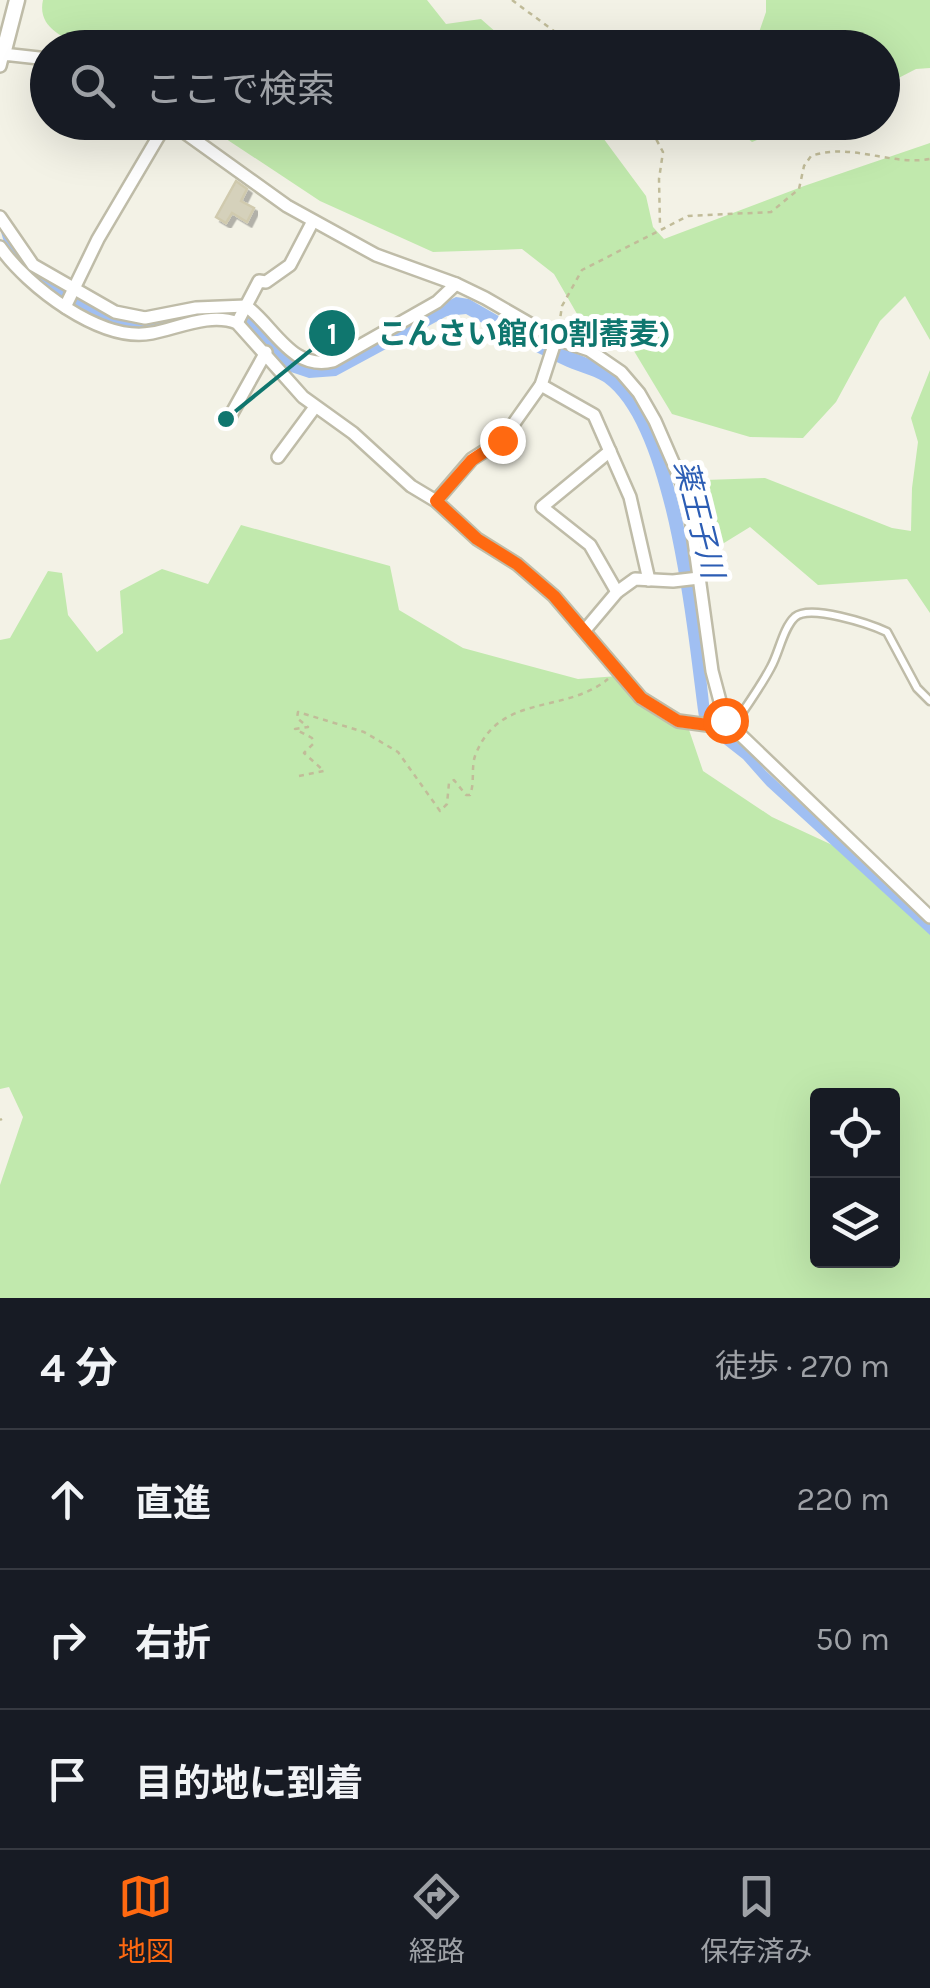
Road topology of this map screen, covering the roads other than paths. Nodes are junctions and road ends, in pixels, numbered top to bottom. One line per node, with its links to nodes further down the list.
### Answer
1 (17, 0): 2 (street)
2 (1, 58): 3 (street)
3 (30, 59)
4 (157, 140): 10 (street)
5 (194, 140): 7 (street)
6 (0, 218): 10 (street)
7 (313, 221): 9 (street); 12 (street)
8 (0, 247): 11 (street)
9 (456, 284): 18 (street); 20 (street)
10 (74, 290): 11 (street); 14 (street)
11 (65, 306): 17 (street)
12 (246, 306): 13 (street); 16 (street); 20 (street)
13 (196, 308): 14 (street); 15 (street)
14 (115, 312): 17 (street)
15 (199, 322): 16 (street); 17 (street)
16 (237, 323): 19 (street)
17 (109, 328)
18 (556, 341): 22 (street); 28 (street)
19 (266, 352): 21 (street); 24 (street)
20 (293, 354): 21 (street)
21 (280, 370): 23 (street)
22 (541, 385): 25 (street); 27 (street)
23 (315, 407): 26 (street); 27 (street)
24 (227, 422)
25 (610, 450): 29 (street); 30 (street)
26 (278, 457)
27 (436, 501): 31 (street)
28 (699, 578): 29 (street); 33 (street)
29 (649, 580): 30 (street)
30 (618, 592): 31 (street)
31 (585, 630): 33 (street)
32 (930, 701): 33 (lane)
33 (724, 725): 34 (street)
34 (930, 917)

